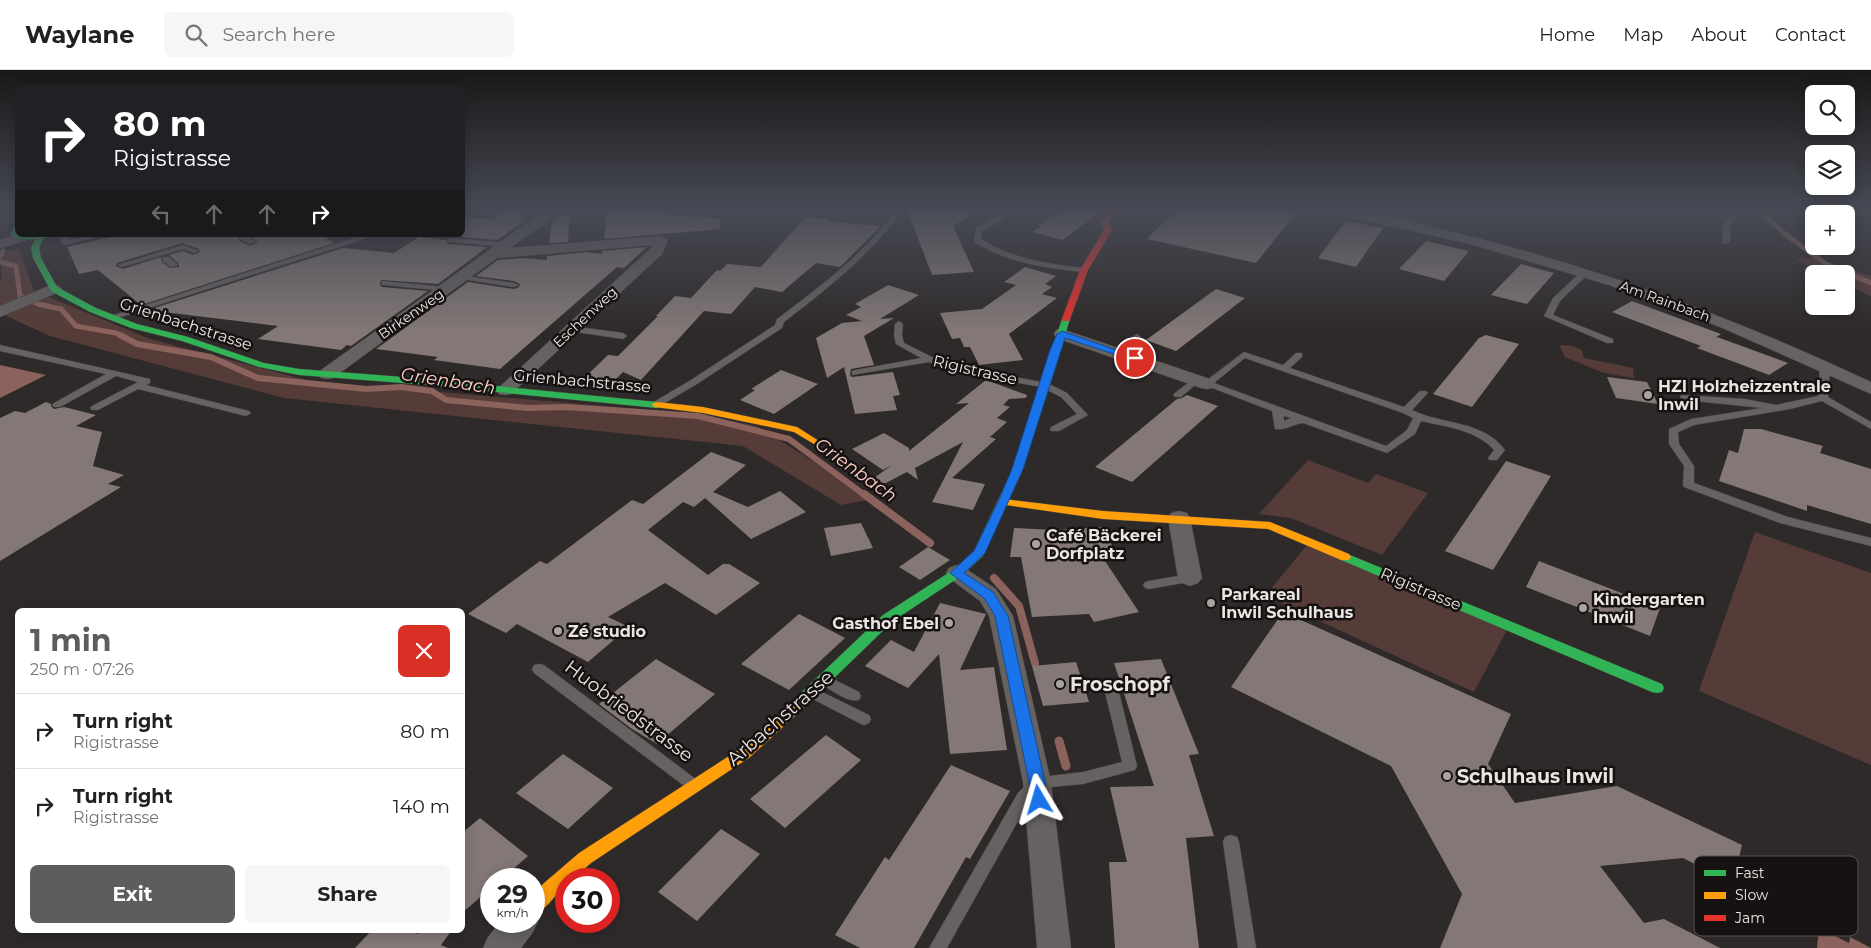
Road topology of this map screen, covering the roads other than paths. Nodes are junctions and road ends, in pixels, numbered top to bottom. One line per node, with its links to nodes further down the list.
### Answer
1 (35, 250): 20 (street)
2 (173, 250): 13 (lane)
3 (191, 250): 11 (lane)
4 (325, 250): 23 (lane)
5 (500, 250): 17 (street, Birkenweg)
6 (657, 250): 25 (street, Eschenweg)
7 (866, 250): 49 (lane)
8 (994, 250): 15 (lane)
9 (1096, 250): 15 (street)
10 (1508, 250): 16 (street, Am Rainbach)
11 (194, 251)
12 (166, 259): 14 (lane)
13 (122, 265)
14 (174, 265)
15 (1084, 270): 26 (street)
16 (1585, 274): 29 (lane); 34 (street, Am Rainbach)
17 (462, 278): 19 (lane); 21 (street, Birkenweg)
18 (386, 283): 21 (lane)
19 (514, 284)
20 (54, 289): 22 (street); 23 (street, Grienbachstrasse)
21 (445, 289): 38 (street, Birkenweg)
22 (0, 312)
23 (112, 317): 38 (street, Grienbachstrasse)
24 (899, 324): 33 (lane, Rigistrasse)
25 (572, 328): 27 (lane); 43 (street, Eschenweg)
26 (1062, 334): 31 (street); 40 (street)
27 (623, 336)
28 (1138, 337): 31 (lane)
29 (1610, 341)
30 (0, 348): 36 (lane)
31 (1117, 352): 39 (street)
32 (1299, 355): 35 (lane)
33 (928, 360): 37 (lane); 40 (lane, Rigistrasse)
34 (1825, 367): 42 (street, Am Rainbach); 47 (lane)
35 (1284, 369): 39 (lane); 53 (lane)
36 (115, 373): 41 (lane); 48 (lane)
37 (855, 373)
38 (326, 374): 43 (street, Grienbachstrasse)
39 (1201, 382): 45 (lane); 52 (lane)
40 (1044, 385): 58 (lane); 61 (street)
41 (137, 386): 50 (lane); 54 (lane)
42 (1871, 389)
43 (505, 390): 49 (street, Grienbachstrasse)
44 (1422, 392): 53 (lane)
45 (1178, 395)
46 (1685, 397): 51 (lane)
47 (1823, 398): 51 (lane); 57 (lane)
48 (58, 405)
49 (655, 405): 59 (street, Grienbachstrasse)
50 (95, 408)
51 (1781, 408): 63 (lane)
52 (1276, 409): 56 (lane); 56 (lane)
53 (1406, 411): 55 (lane)
54 (246, 413)
55 (1418, 417): 56 (lane); 60 (lane)
56 (1304, 420)
57 (1871, 426)
58 (1055, 429)
59 (814, 440)
60 (1493, 458)
61 (1003, 502): 62 (street, Rigistrasse); 64 (street)
62 (1179, 518): 65 (street); 69 (street, Rigistrasse)
63 (1871, 542)
64 (965, 566): 68 (street, Arbachstrasse); 74 (street)
65 (1190, 578): 66 (lane)
66 (1149, 585)
67 (539, 668): 75 (lane, Huobriedstrasse)
68 (825, 680): 70 (street, Arbachstrasse); 72 (lane)
69 (1657, 688)
70 (813, 692): 73 (lane); 75 (street, Arbachstrasse)
71 (1112, 692): 74 (lane)
72 (854, 696)
73 (864, 719)
74 (1047, 782): 80 (lane); 81 (street)
75 (696, 786): 77 (street, Arbachstrasse)
76 (1231, 842): 82 (lane)
77 (545, 894)
78 (512, 933): 79 (street)
79 (500, 948)
80 (938, 948)
81 (1054, 948)
82 (1248, 948)

